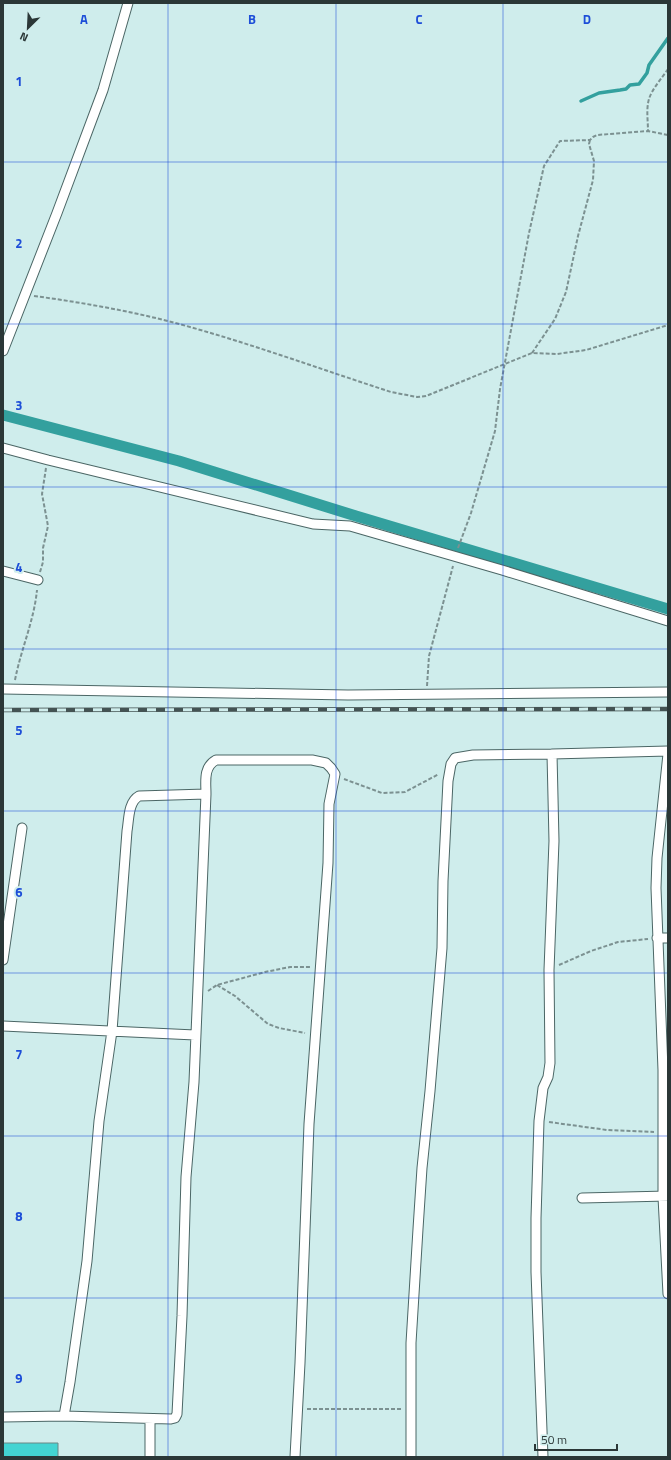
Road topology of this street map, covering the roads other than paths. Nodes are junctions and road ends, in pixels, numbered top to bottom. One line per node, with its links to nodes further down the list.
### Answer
1 (128, 3): 2 (street)
2 (3, 351)
3 (3, 448): 6 (street)
4 (3, 571): 5 (street)
5 (38, 580)
6 (668, 621)
7 (3, 689): 8 (street)
8 (668, 692)
9 (668, 751): 10 (street)
10 (552, 754): 28 (street); 29 (street)
11 (668, 754): 14 (street)
12 (206, 794): 18 (street); 19 (street); 27 (street)
13 (22, 828): 16 (street)
14 (657, 938): 15 (street); 20 (street)
15 (668, 938)
16 (3, 960)
17 (3, 1026): 18 (street)
18 (112, 1031): 19 (street); 23 (street)
19 (195, 1035): 25 (street)
20 (665, 1196): 21 (street); 22 (street)
21 (582, 1198)
22 (668, 1294)
23 (64, 1416): 24 (street); 25 (street)
24 (3, 1417)
25 (150, 1419): 26 (street)
26 (150, 1457)
27 (295, 1457)
28 (411, 1457)
29 (542, 1457)

